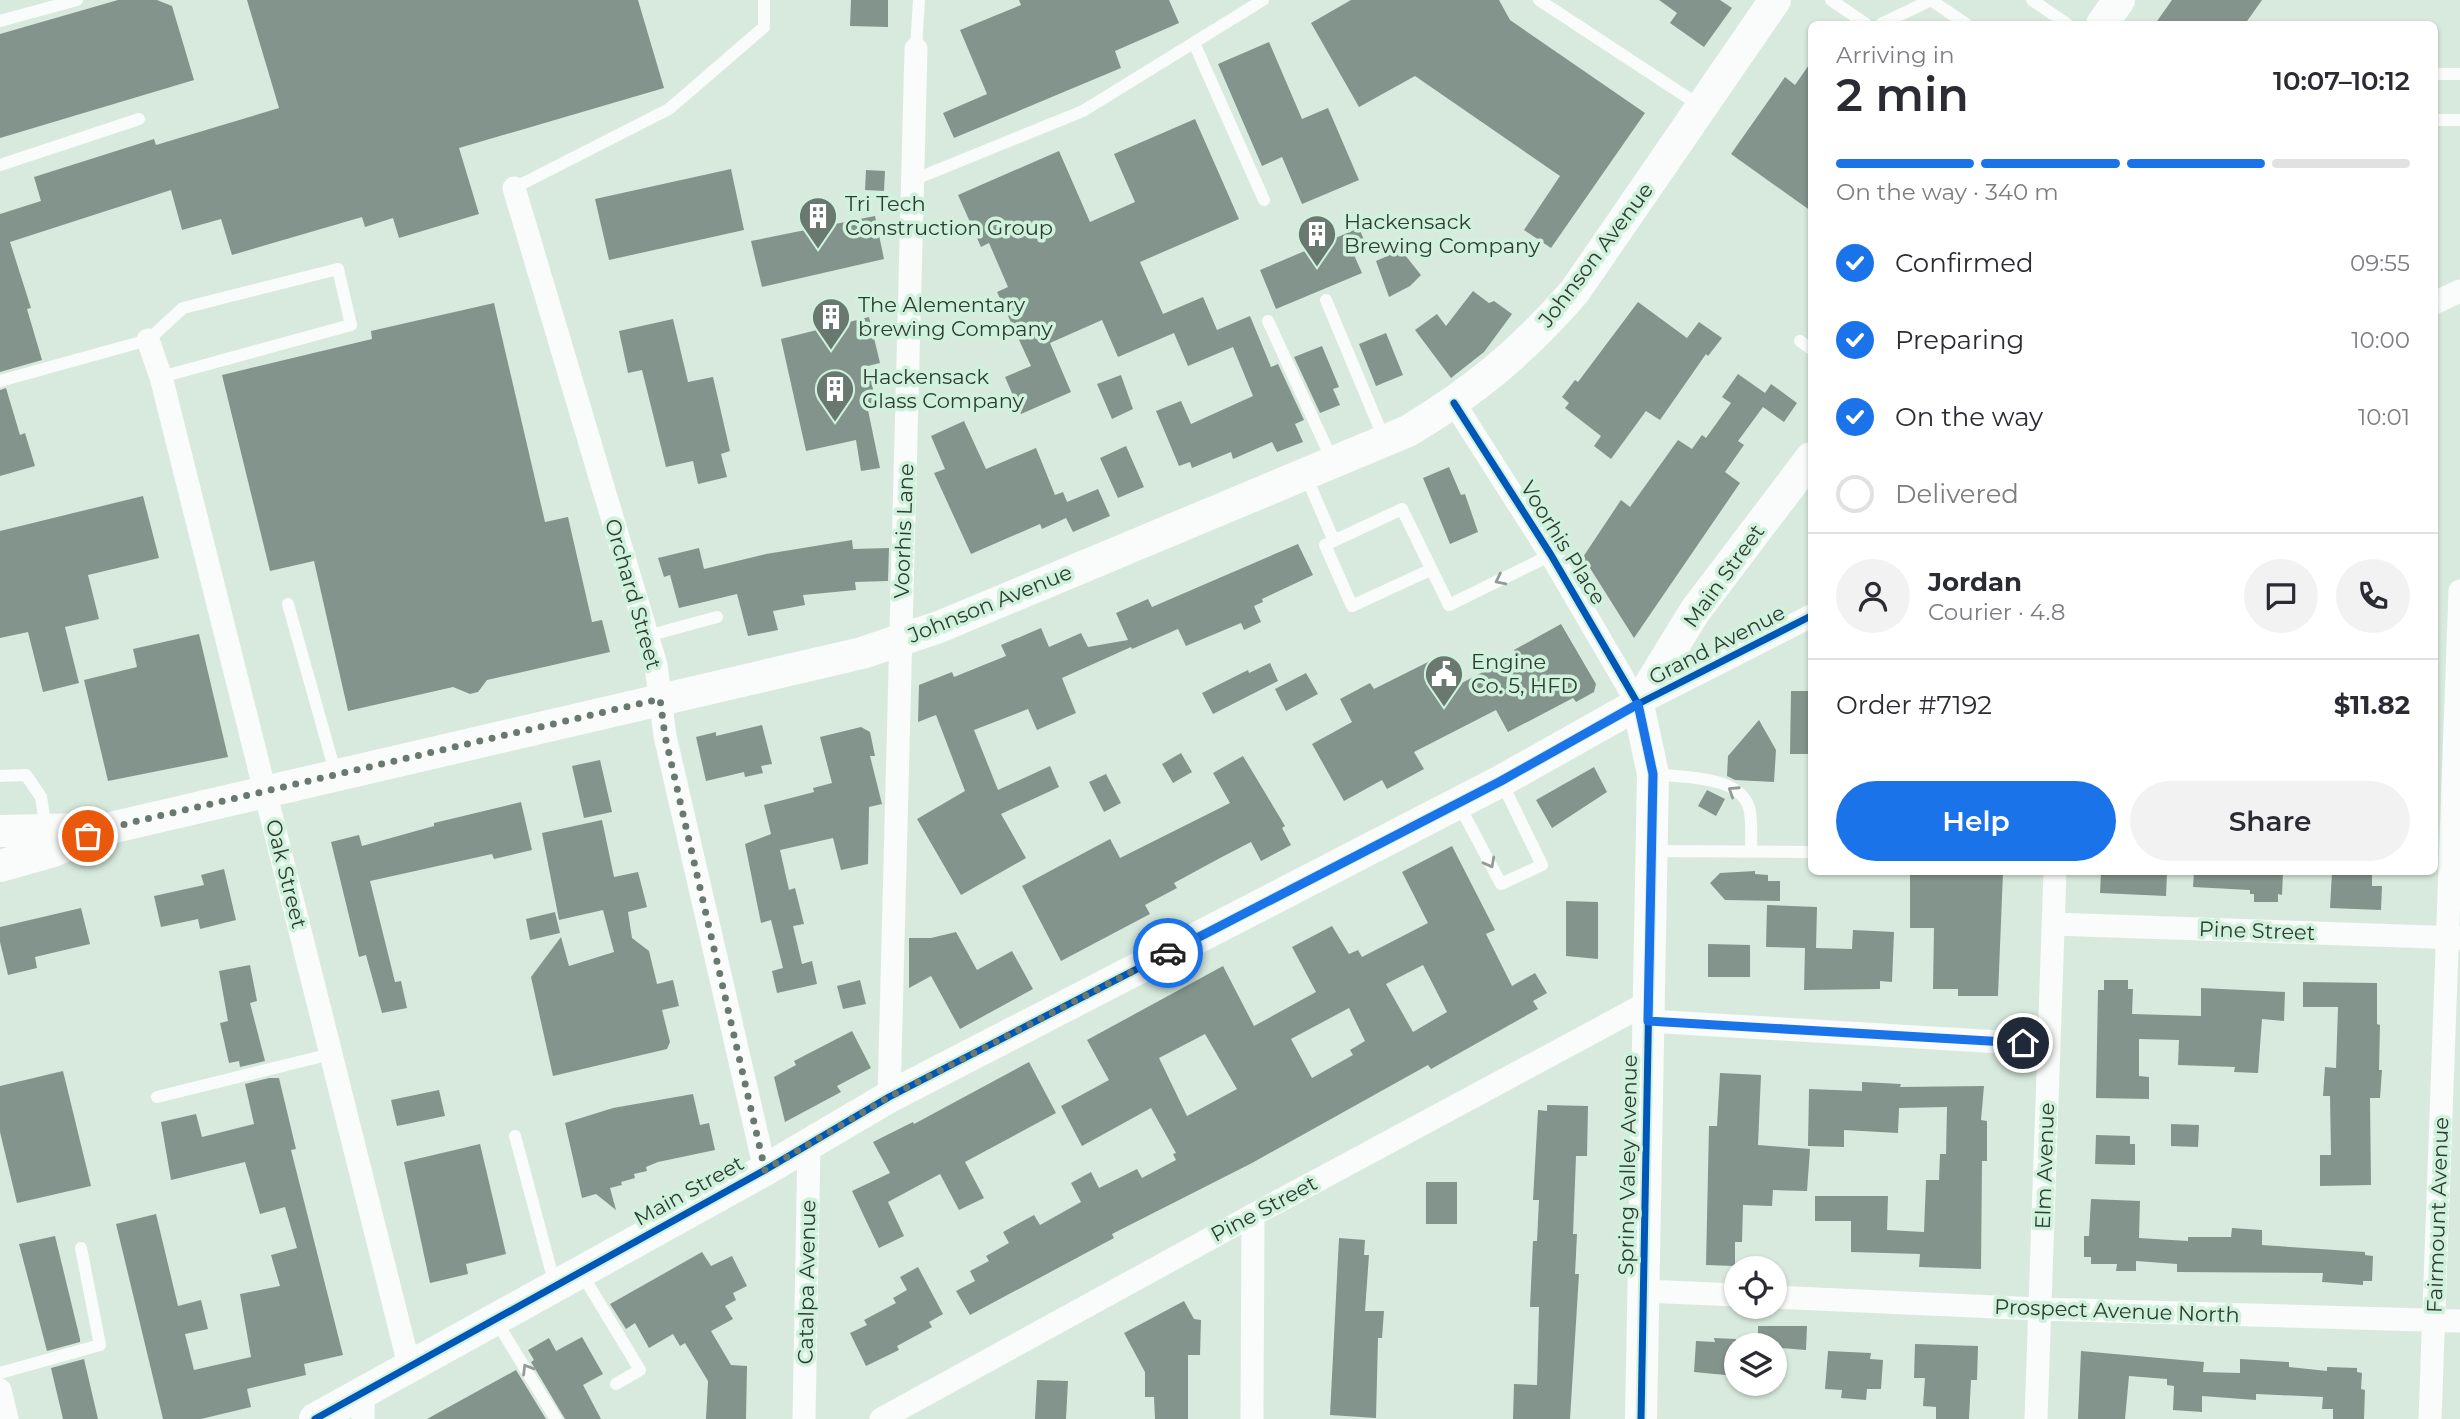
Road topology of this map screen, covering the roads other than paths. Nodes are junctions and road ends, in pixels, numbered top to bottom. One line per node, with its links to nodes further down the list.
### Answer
1 (77, 0): 10 (lane)
2 (764, 0): 25 (lane)
3 (919, 0): 16 (lane)
4 (1263, 0): 15 (lane)
5 (1539, 0): 19 (lane)
6 (1831, 0): 11 (lane)
7 (1931, 0): 12 (lane); 13 (lane)
8 (2032, 0): 14 (lane)
9 (1770, 2): 19 (street, Johnson Avenue)
10 (0, 21)
11 (1862, 21)
12 (1887, 21)
13 (1962, 21)
14 (2063, 21)
15 (1194, 43): 24 (lane); 26 (lane)
16 (916, 49): 24 (street, Voorhis Lane)
17 (2438, 74): 18 (lane)
18 (2460, 74)
19 (1702, 107): 36 (street, Johnson Avenue)
20 (139, 119): 23 (lane)
21 (2438, 120): 22 (lane)
22 (2460, 120)
23 (0, 165)
24 (913, 180): 48 (street, Voorhis Lane)
25 (514, 188): 47 (street, Orchard Street)
26 (1264, 200)
27 (2460, 291): 29 (street)
28 (1326, 300): 37 (lane)
29 (2438, 301)
30 (1268, 321): 39 (lane)
31 (148, 340): 34 (street, Oak Street); 34 (lane); 35 (lane)
32 (1800, 341): 33 (lane)
33 (1808, 347)
34 (161, 377): 55 (street, Oak Street)
35 (0, 381)
36 (1454, 403): 37 (street, Johnson Avenue); 41 (street, Voorhis Place)
37 (1385, 441): 39 (street, Johnson Avenue)
38 (1808, 462): 50 (street, Main Street)
39 (1319, 468): 40 (lane); 48 (street, Johnson Avenue)
40 (1334, 541): 42 (lane); 42 (lane)
41 (1551, 555): 42 (lane, one-way to 42); 50 (street, Voorhis Place)
42 (1430, 570)
43 (2460, 591): 66 (street, Fairmount Avenue)
44 (288, 604): 52 (lane)
45 (717, 617): 47 (lane)
46 (1808, 618): 50 (street, Grand Avenue)
47 (647, 636): 49 (street, Orchard Street)
48 (901, 639): 49 (street, Johnson Avenue); 71 (street, Voorhis Lane)
49 (660, 699): 52 (street, Johnson Avenue); 74 (street, Orchard Street)
50 (1638, 704): 51 (street, Spring Valley Avenue); 54 (street, Main Street)
51 (1653, 774): 60 (street, Spring Valley Avenue); 61 (lane, one-way to 51)
52 (336, 775): 55 (street, Johnson Avenue)
53 (0, 776): 58 (lane)
54 (1501, 781): 56 (street, Main Street); 56 (lane, one-way to 54)
55 (265, 792): 57 (street, Johnson Avenue); 69 (street, Oak Street)
56 (1457, 803): 71 (street, Main Street)
57 (106, 829): 58 (street); 63 (street, Johnson Avenue)
58 (47, 830): 59 (street)
59 (0, 831)
60 (1652, 851): 61 (lane); 67 (street, Spring Valley Avenue)
61 (1751, 851): 62 (lane)
62 (1808, 852)
63 (0, 866)
64 (2055, 875): 65 (street, Elm Avenue)
65 (2053, 923): 66 (street, Pine Street); 68 (street, Elm Avenue)
66 (2454, 938): 83 (street, Fairmount Avenue)
67 (1649, 1012): 68 (street); 75 (street, Pine Street); 78 (street, Spring Valley Avenue)
68 (2049, 1045): 81 (street, Elm Avenue)
69 (331, 1054): 70 (lane); 85 (street, Oak Street)
70 (157, 1097)
71 (889, 1097): 73 (street, Main Street)
72 (514, 1136): 77 (lane)
73 (809, 1145): 74 (street, Main Street); 93 (street, Catalpa Avenue)
74 (765, 1170): 77 (street, Main Street)
75 (1253, 1214): 94 (street, Pine Street); 95 (street)
76 (81, 1248): 86 (lane)
77 (568, 1278): 82 (street, Main Street); 87 (lane)
78 (1644, 1291): 79 (street); 96 (street, Spring Valley Avenue)
79 (1724, 1294)
80 (1787, 1298): 81 (street, Prospect Avenue North)
81 (2040, 1309): 83 (street, Prospect Avenue North); 97 (street, Elm Avenue)
82 (495, 1319): 85 (street, Main Street); 92 (lane, one-way to 82)
83 (2434, 1321): 84 (street, Prospect Avenue North); 98 (street, Fairmount Avenue)
84 (2460, 1321)
85 (410, 1369): 89 (street, Main Street)
86 (0, 1373)
87 (615, 1384)
88 (0, 1390): 90 (street)
89 (363, 1406): 91 (street, Main Street)
90 (7, 1419)
91 (315, 1419)
92 (556, 1419)
93 (804, 1419)
94 (881, 1419)
95 (1252, 1419)
96 (1641, 1419)
97 (2036, 1419)
98 (2430, 1419)

